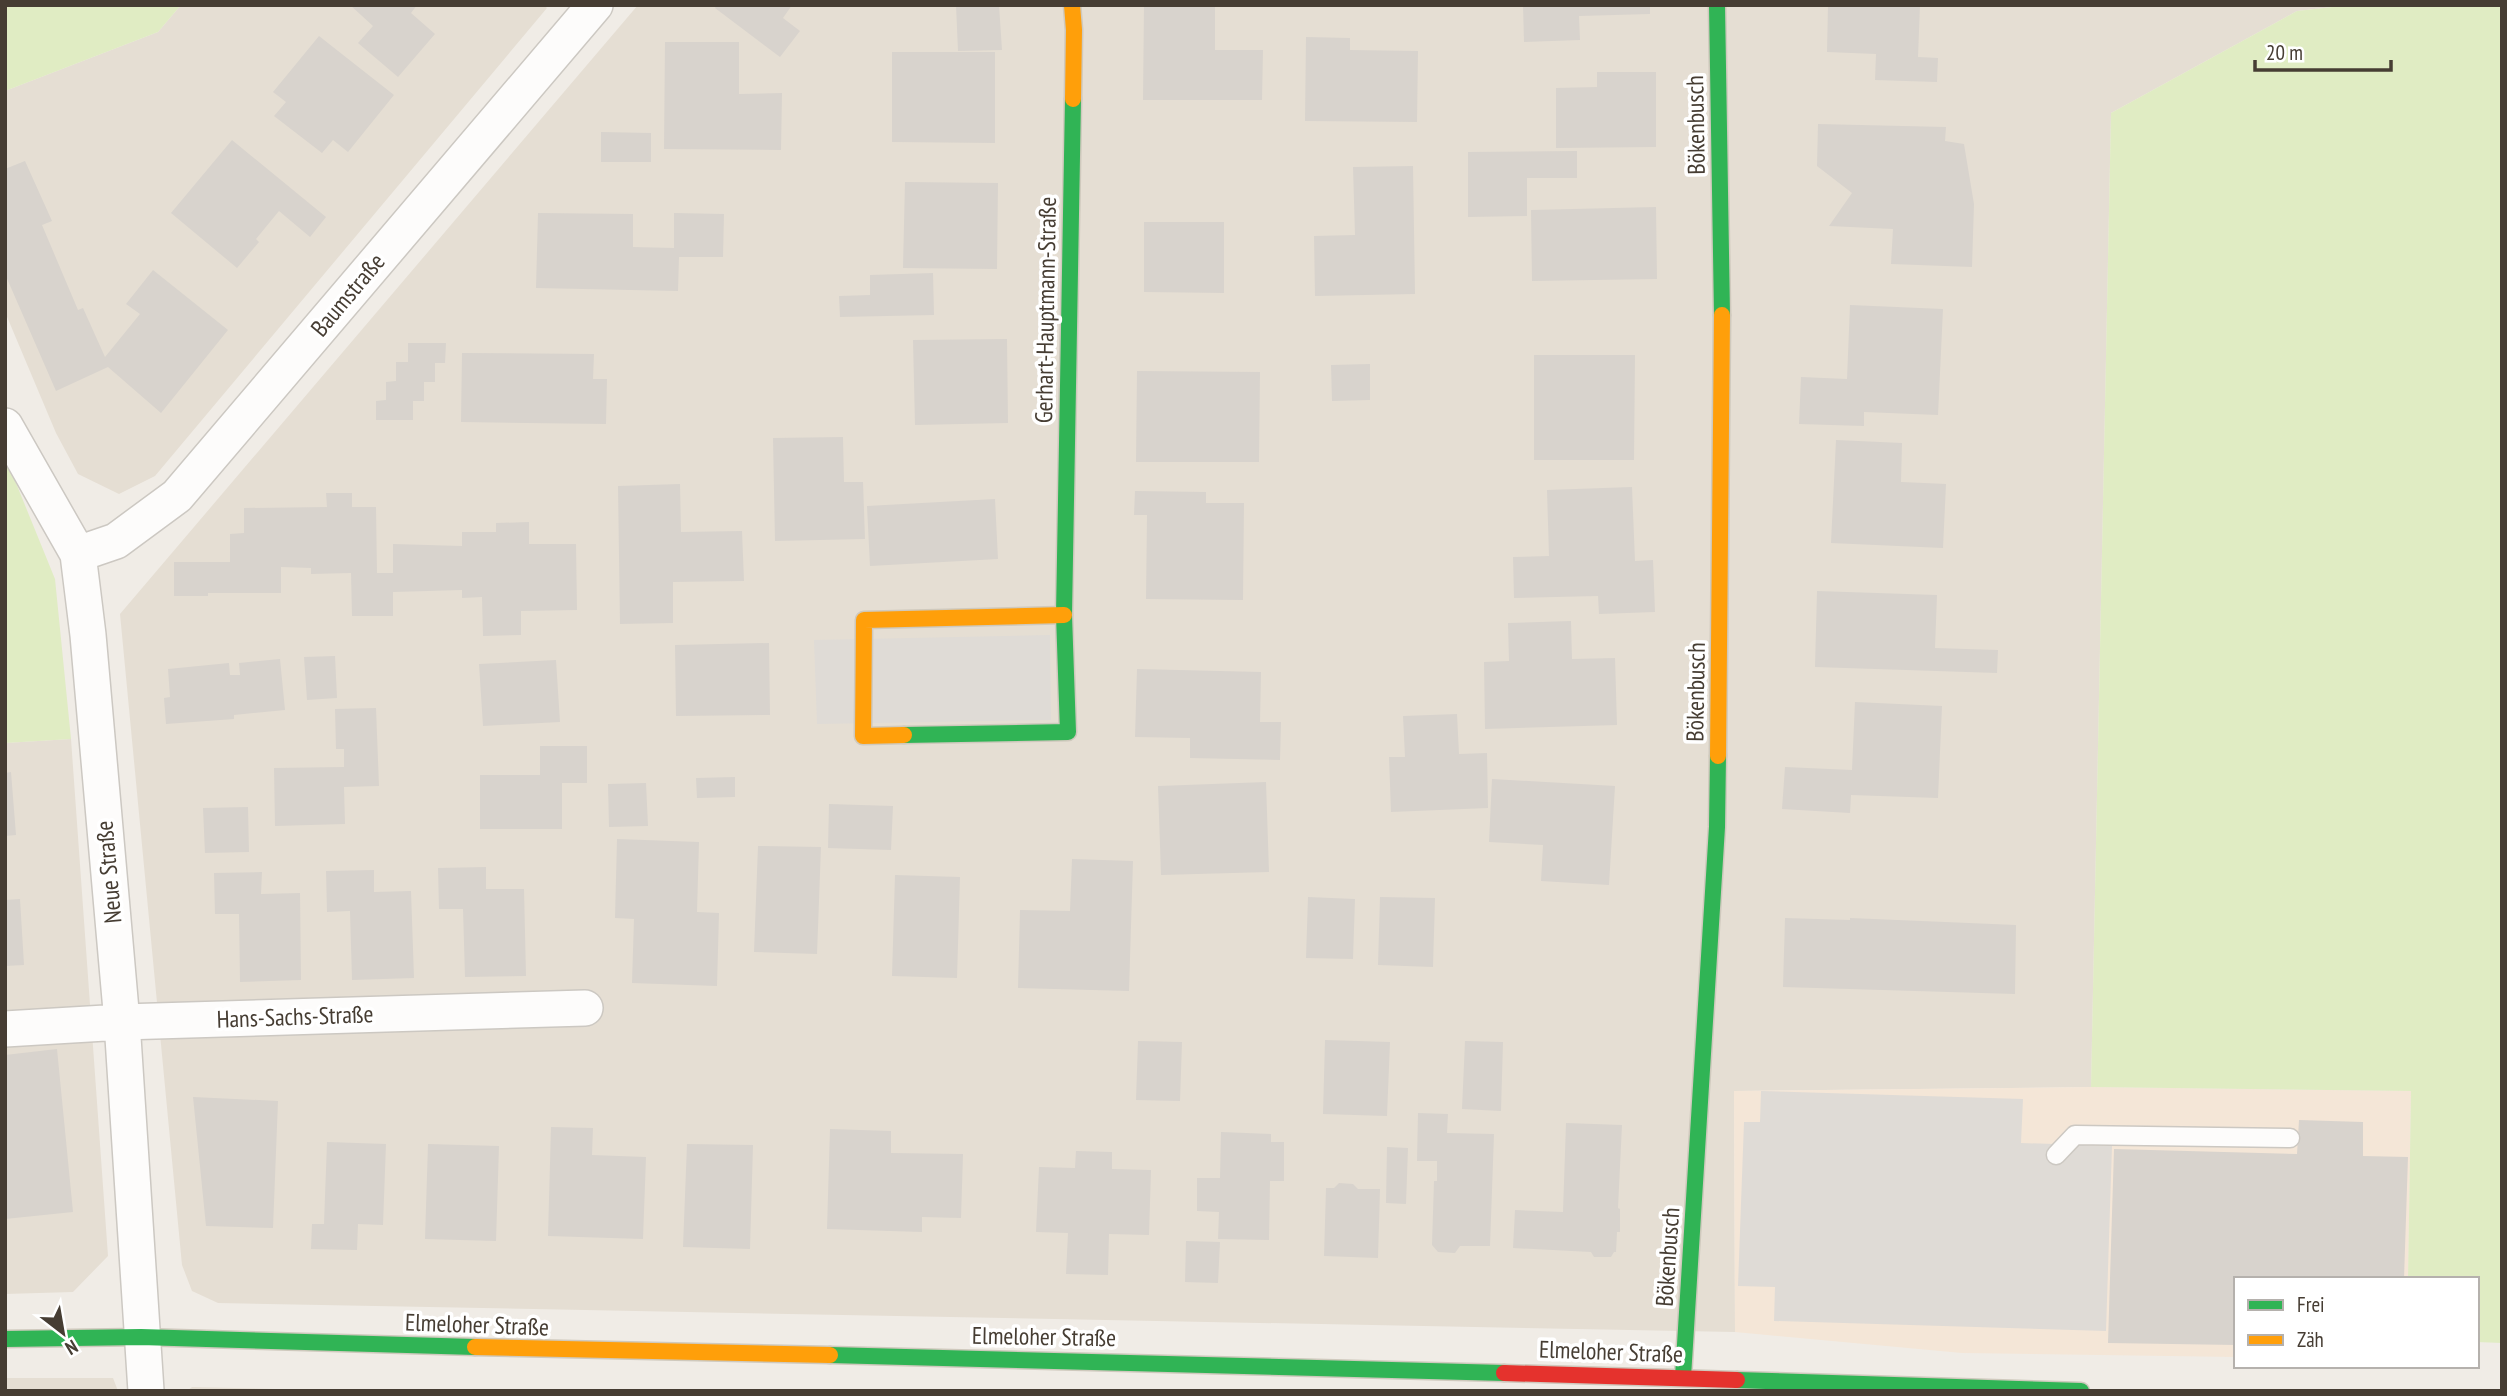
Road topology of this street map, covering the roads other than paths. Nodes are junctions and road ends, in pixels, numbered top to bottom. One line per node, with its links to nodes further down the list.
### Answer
1 (595, 5): 5 (street, Baumstraße)
2 (1072, 5): 6 (street, Gerhart-Hauptmann-Straße)
3 (1717, 5): 14 (street, Bökenbusch)
4 (5, 426): 5 (street, Neue Straße)
5 (78, 554): 8 (street, Neue Straße)
6 (1064, 615): 6 (street, Gerhart-Hauptmann-Straße)
7 (585, 1008): 8 (street, Hans-Sachs-Straße)
8 (122, 1022): 9 (street, Hans-Sachs-Straße); 12 (street, Neue Straße)
9 (5, 1029)
10 (2290, 1138): 11 (lane)
11 (2056, 1155)
12 (141, 1337): 13 (street, Elmeloher Straße); 14 (street, Elmeloher Straße); 16 (street, Neue Straße)
13 (5, 1339)
14 (1683, 1377): 15 (street, Elmeloher Straße)
15 (2048, 1390): 17 (street, Elmeloher Straße)
16 (146, 1391)
17 (2081, 1391)

